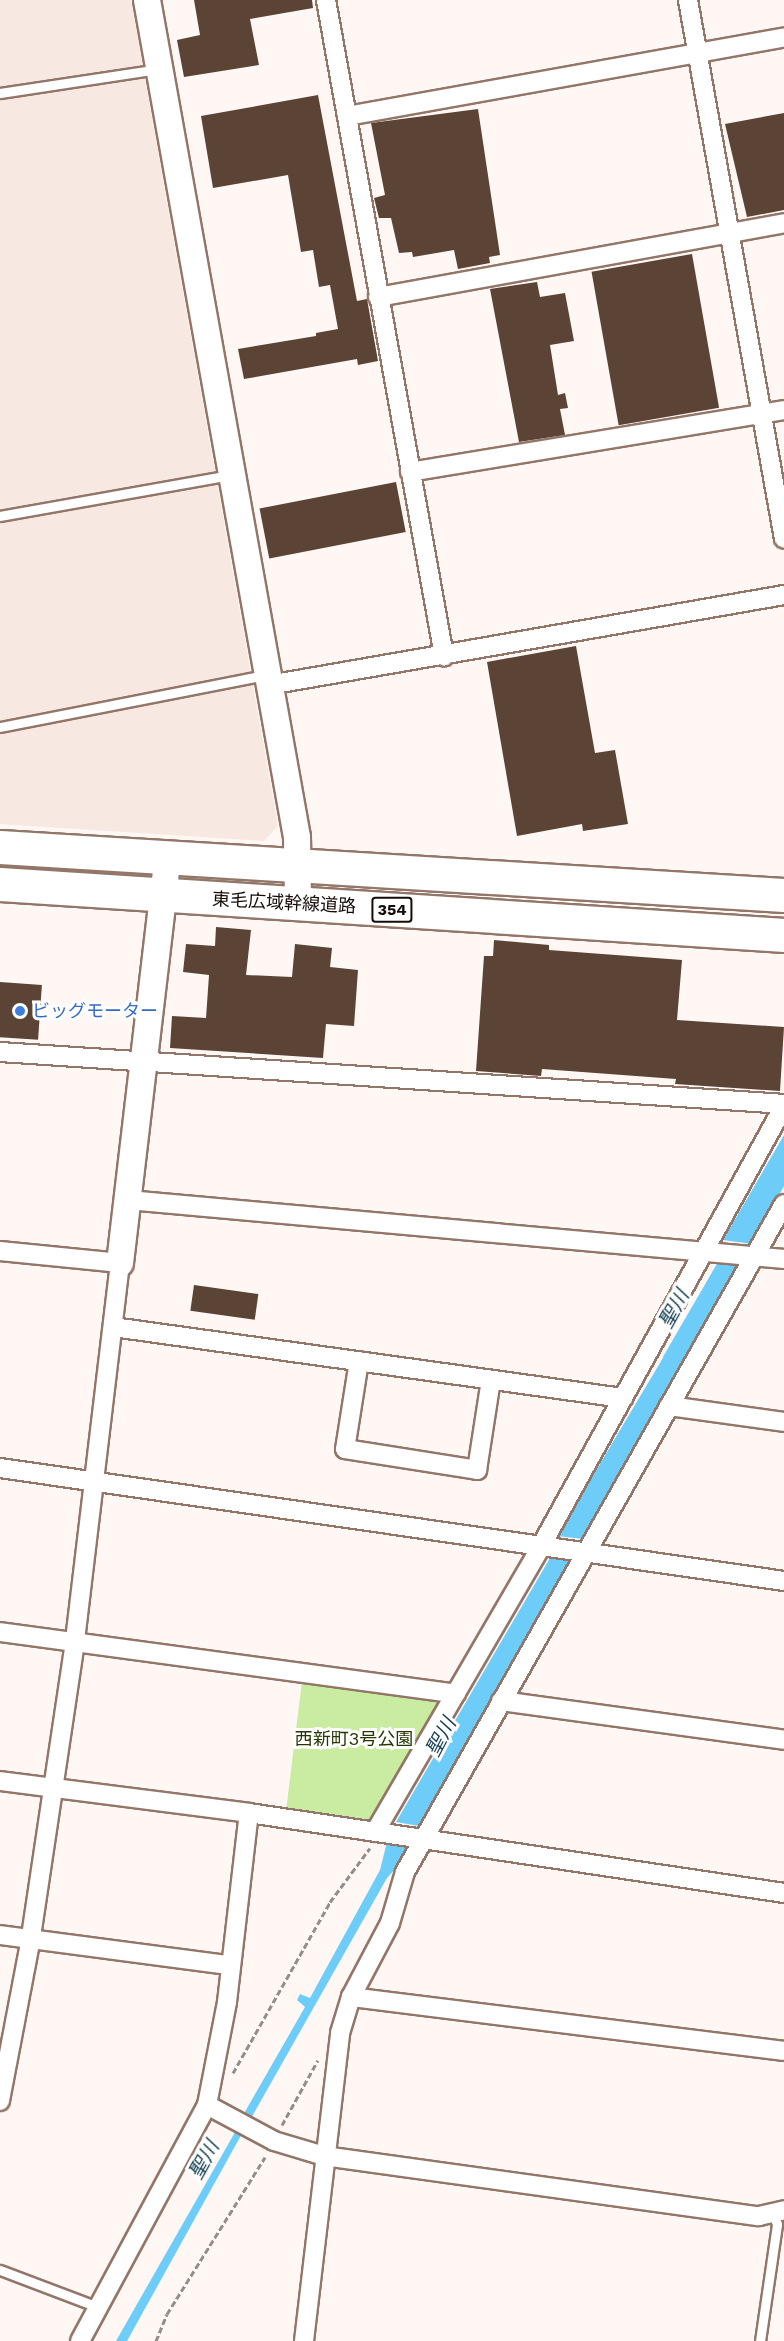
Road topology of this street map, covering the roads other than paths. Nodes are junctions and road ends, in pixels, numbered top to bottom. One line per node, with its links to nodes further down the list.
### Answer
1 (147, 0): 6 (street)
2 (326, 0): 8 (street)
3 (688, 0): 5 (street)
4 (784, 37): 5 (street)
5 (698, 52): 8 (street); 10 (street)
6 (160, 68): 7 (lane); 15 (street)
7 (0, 93)
8 (347, 116): 11 (street)
9 (784, 223): 10 (street)
10 (729, 232): 11 (street); 13 (street)
11 (378, 297): 14 (street)
12 (784, 410): 13 (street)
13 (760, 414): 14 (street); 17 (street)
14 (410, 472): 19 (street)
15 (234, 475): 16 (lane); 20 (street)
16 (0, 516)
17 (784, 539)
18 (784, 595): 19 (street)
19 (444, 656): 20 (street)
20 (268, 680): 21 (lane); 24 (street)
21 (0, 726)
22 (0, 847): 23 (highway, 354)
23 (168, 856): 24 (highway, 354); 27 (street)
24 (299, 863): 26 (highway, 354); 28 (street)
25 (0, 884): 27 (highway, 東毛広域幹線道路 / 354)
26 (784, 895)
27 (165, 896): 28 (highway, 東毛広域幹線道路 / 354); 31 (street)
28 (298, 904): 29 (highway, 東毛広域幹線道路 / 354)
29 (784, 935)
30 (0, 1052): 31 (street)
31 (145, 1062): 32 (street); 33 (street)
32 (784, 1105): 36 (street)
33 (128, 1200): 36 (street); 39 (street)
34 (784, 1204): 37 (street)
35 (0, 1251): 39 (street)
36 (708, 1253): 37 (street); 43 (street)
37 (749, 1256): 38 (street); 44 (street)
38 (784, 1259)
39 (120, 1263): 40 (street)
40 (113, 1328): 41 (street); 47 (street)
41 (358, 1361): 42 (street); 42 (street)
42 (491, 1380): 43 (street)
43 (623, 1398): 48 (street)
44 (669, 1406): 45 (street); 49 (street)
45 (784, 1422)
46 (0, 1468): 47 (street)
47 (94, 1481): 48 (street); 52 (street)
48 (543, 1549): 49 (street); 53 (street)
49 (582, 1554): 50 (street); 54 (street)
50 (784, 1581)
51 (0, 1632): 52 (street)
52 (75, 1642): 53 (street); 57 (street)
53 (456, 1694): 59 (street)
54 (501, 1701): 55 (street); 60 (street)
55 (784, 1740)
56 (0, 1781): 57 (street)
57 (52, 1787): 58 (street); 63 (street)
58 (249, 1813): 59 (street); 64 (street)
59 (383, 1833): 60 (street)
60 (421, 1838): 61 (street); 65 (street)
61 (784, 1893)
62 (0, 1935): 63 (street)
63 (31, 1938): 64 (street); 67 (street)
64 (229, 1965): 68 (street)
65 (351, 1997): 66 (street); 69 (street)
66 (784, 2051)
67 (0, 2101)
68 (213, 2102): 69 (street); 72 (street)
69 (324, 2156): 70 (street); 74 (street)
70 (779, 2212): 75 (lane)
71 (0, 2270): 72 (lane)
72 (98, 2307): 73 (street)
73 (80, 2341)
74 (304, 2341)
75 (760, 2341)

